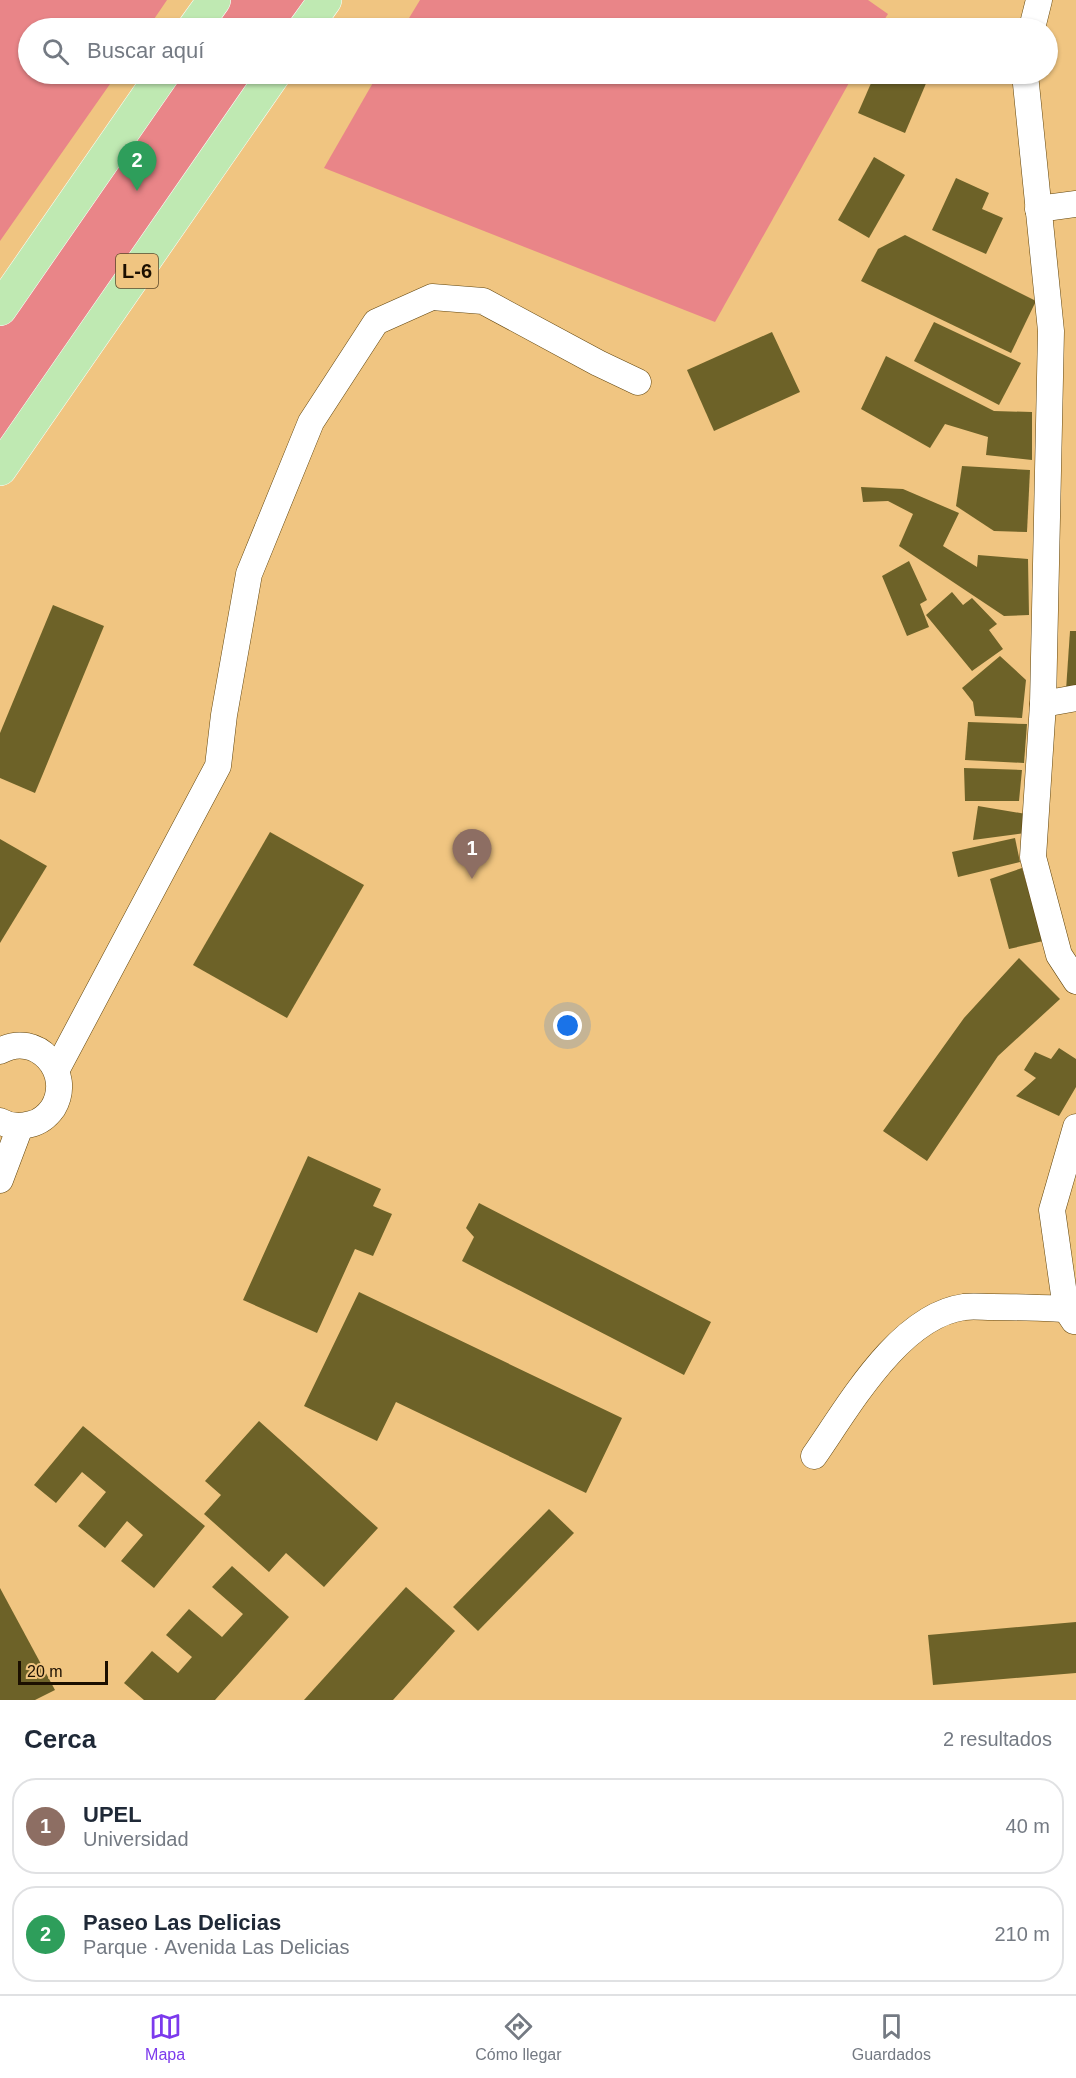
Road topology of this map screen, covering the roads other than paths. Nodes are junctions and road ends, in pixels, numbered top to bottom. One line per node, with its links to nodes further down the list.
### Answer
1 (214, 0): 4 (main road)
2 (325, 0): 5 (main road)
3 (1039, 0): 6 (street)
4 (201, 18)
5 (312, 18)
6 (1034, 18)
7 (156, 84): 12 (main road)
8 (267, 84): 14 (main road, L-6)
9 (1026, 84): 11 (street)
10 (1076, 204): 11 (street)
11 (1038, 209): 16 (street)
12 (0, 309)
13 (638, 382): 19 (street)
14 (0, 469)
15 (1076, 698): 16 (street)
16 (1043, 704): 17 (street)
17 (1076, 981)
18 (1, 1049): 19 (street)
19 (57, 1069): 20 (street)
20 (10, 1124): 22 (street)
21 (1076, 1127): 23 (street)
22 (0, 1180)
23 (1071, 1316): 24 (street)
24 (814, 1456)

